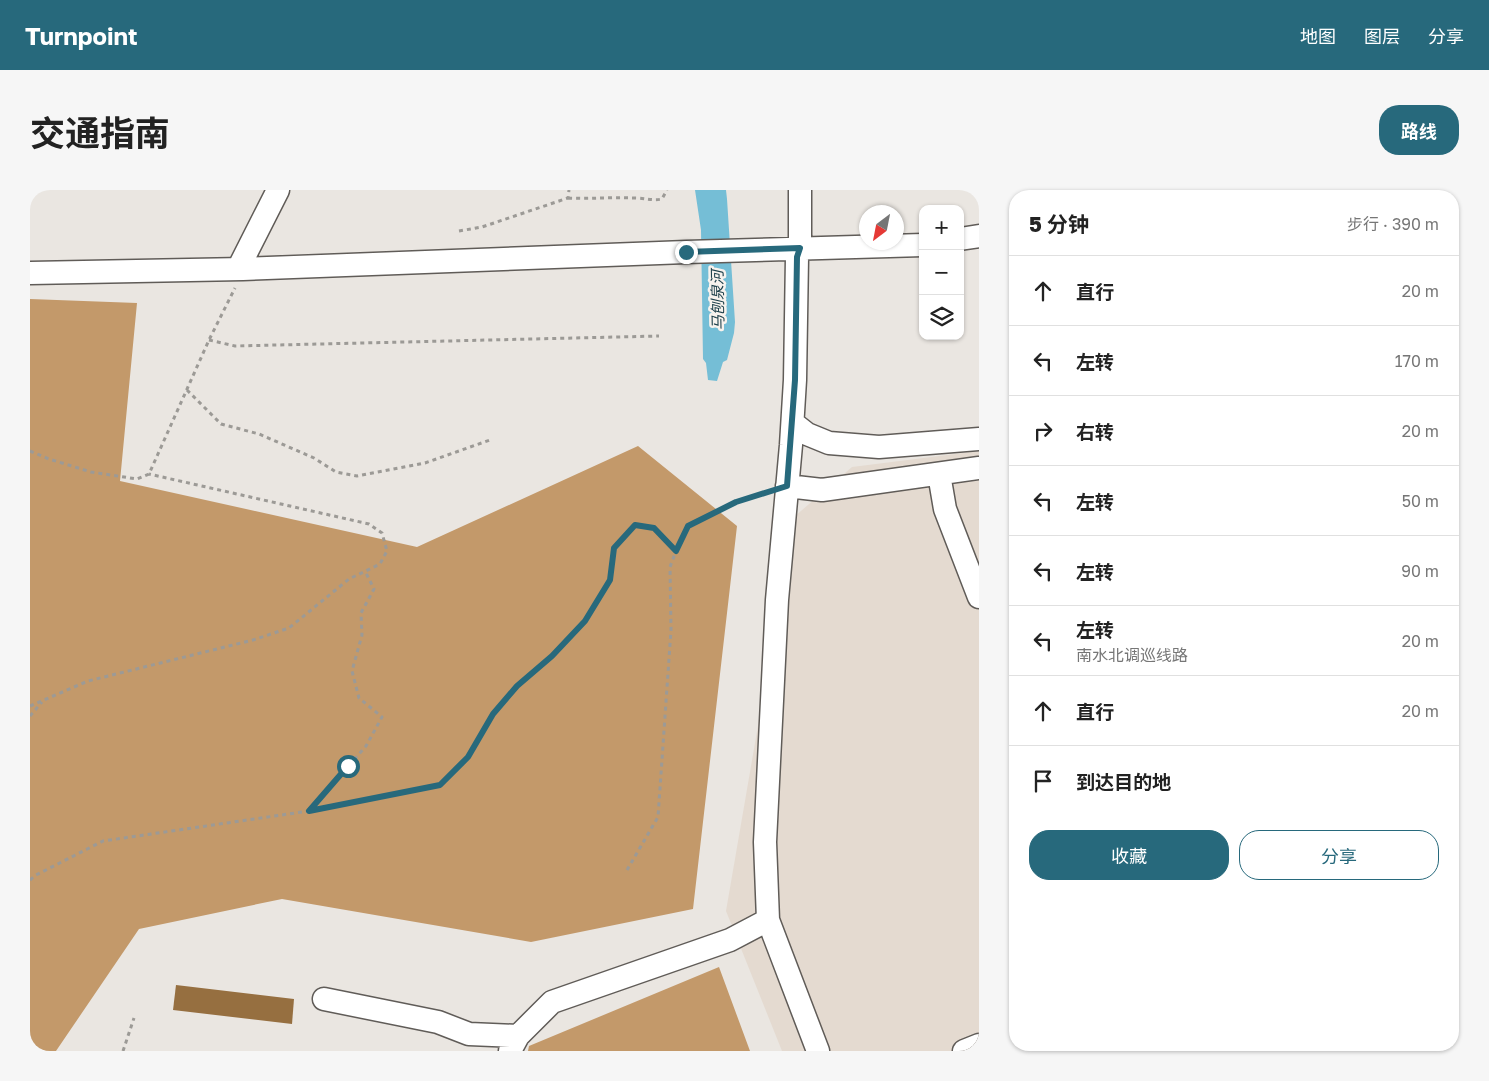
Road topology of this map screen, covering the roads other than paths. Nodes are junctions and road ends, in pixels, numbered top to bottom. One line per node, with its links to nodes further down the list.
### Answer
1 (278, 190): 7 (street)
2 (800, 190): 6 (street)
3 (979, 236): 4 (street)
4 (964, 238)
5 (919, 245): 6 (street)
6 (800, 248): 7 (street); 9 (street)
7 (238, 270): 8 (street)
8 (30, 273)
9 (793, 423): 10 (street); 13 (street)
10 (979, 439)
11 (979, 468): 12 (street)
12 (939, 474): 13 (street); 14 (street)
13 (787, 486): 15 (street)
14 (979, 596)
15 (768, 920): 17 (street); 19 (street)
16 (324, 999): 17 (street)
17 (514, 1043)
18 (979, 1045): 20 (street)
19 (818, 1051)
20 (964, 1051)

